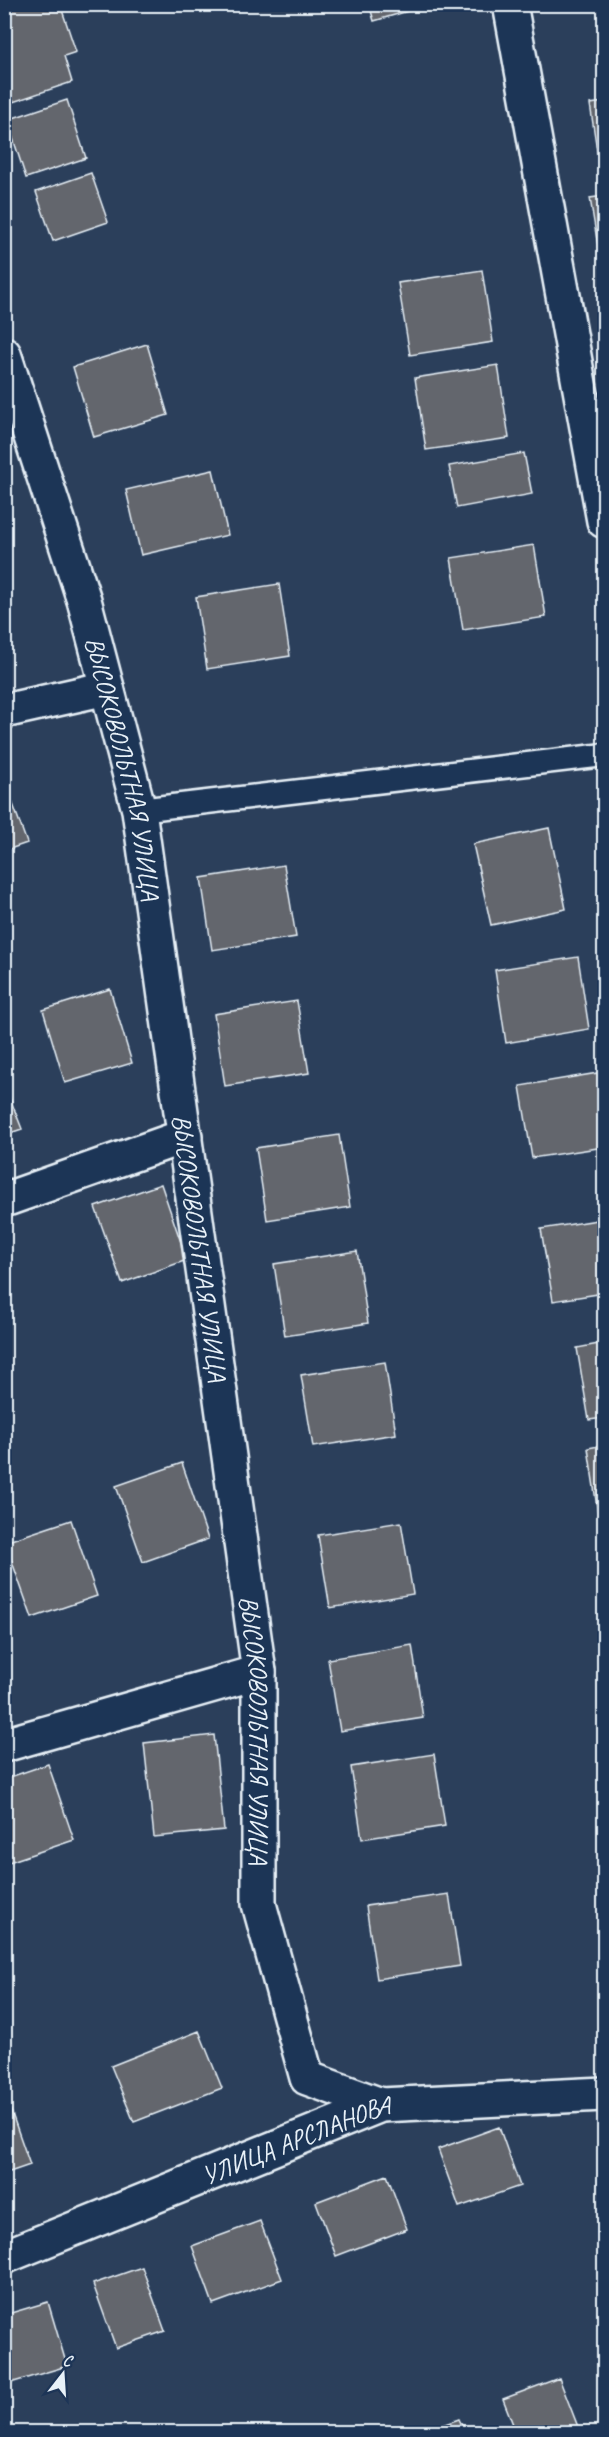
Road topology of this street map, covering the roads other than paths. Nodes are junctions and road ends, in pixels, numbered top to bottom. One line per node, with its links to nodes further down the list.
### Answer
1 (510, 4): 3 (street)
2 (4, 354): 4 (street, ВЫСОКОВОЛЬТНАЯ УЛИЦА)
3 (604, 521)
4 (107, 688): 5 (street); 7 (street, ВЫСОКОВОЛЬТНАЯ УЛИЦА)
5 (4, 711)
6 (604, 756): 7 (lane)
7 (139, 810): 8 (street, ВЫСОКОВОЛЬТНАЯ УЛИЦА)
8 (185, 1136): 9 (street); 10 (street, ВЫСОКОВОЛЬТНАЯ УЛИЦА)
9 (4, 1200)
10 (259, 1672): 11 (street); 13 (street, ВЫСОКОВОЛЬТНАЯ УЛИЦА)
11 (4, 1745)
12 (604, 2094): 13 (street, УЛИЦА АРСЛАНОВА)
13 (381, 2105): 14 (street, УЛИЦА АРСЛАНОВА)
14 (4, 2257)

